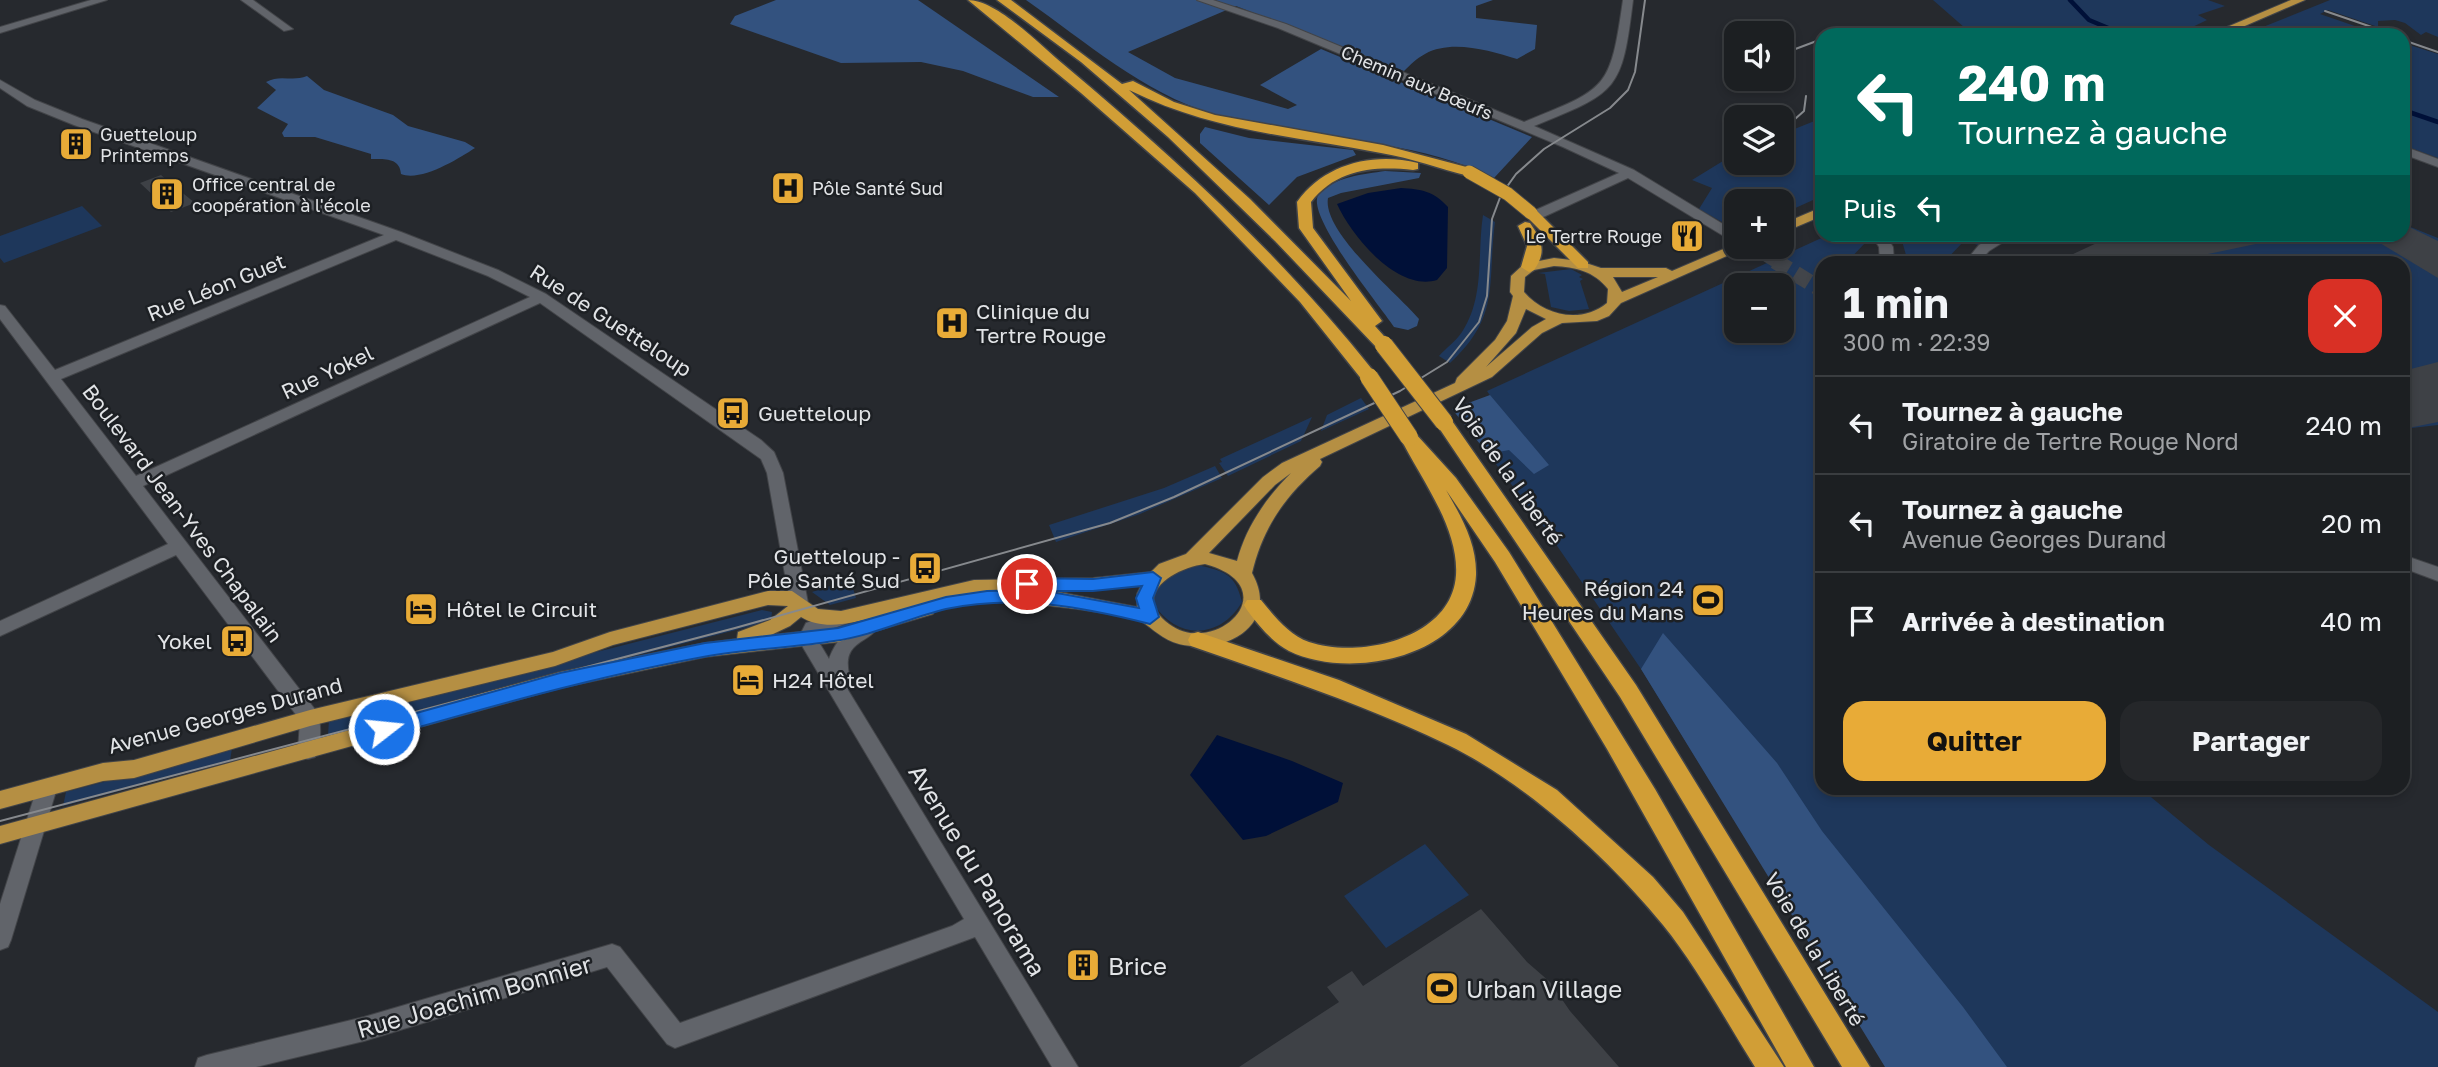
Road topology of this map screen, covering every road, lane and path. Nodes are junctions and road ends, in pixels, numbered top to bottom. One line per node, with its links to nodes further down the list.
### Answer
1 (102, 0): 10 (street)
2 (246, 0): 9 (street)
3 (974, 0): 38 (highway, bridge)
4 (1003, 0): 11 (highway, Voie de la Liberté)
5 (1202, 0): 13 (street, Chemin aux Bœufs)
6 (1628, 0): 13 (street)
7 (2300, 0): 8 (main road)
8 (2231, 28)
9 (288, 29)
10 (0, 30)
11 (1096, 67): 17 (highway); 35 (highway, Voie de la Liberté)
12 (0, 83): 21 (street, Rue de Guetteloup)
13 (1524, 126): 16 (street, Chemin aux Bœufs)
14 (2410, 153): 15 (street)
15 (2438, 163)
16 (1629, 173): 19 (street); 22 (street, Chemin aux Bœufs)
17 (1467, 176): 19 (highway); 35 (highway)
18 (1815, 215): 20 (main road)
19 (1530, 219): 26 (highway); 27 (highway)
20 (1794, 224)
21 (396, 235): 31 (street, Rue de Guetteloup); 36 (street, Rue Léon Guet)
22 (1724, 235)
23 (1995, 242): 25 (street)
24 (1724, 249): 28 (main road)
25 (1977, 256)
26 (1583, 265): 27 (main road); 29 (main road)
27 (1529, 267): 30 (main road)
28 (1687, 269): 29 (main road); 32 (main road)
29 (1598, 272): 32 (main road)
30 (1519, 296): 34 (main road); 37 (main road)
31 (541, 297): 40 (street, Rue Yokel); 44 (street, Rue de Guetteloup)
32 (1616, 300): 34 (main road)
33 (0, 309): 36 (street, Boulevard Jean-Yves Chapalain)
34 (1560, 318): 37 (main road)
35 (1384, 345): 71 (highway, Voie de la Liberté, bridge)
36 (52, 377): 40 (street, Boulevard Jean-Yves Chapalain)
37 (1457, 386): 39 (main road)
38 (1409, 437): 50 (highway); 70 (highway)
39 (1336, 445): 42 (main road); 45 (main road)
40 (131, 485): 41 (street, Boulevard Jean-Yves Chapalain)
41 (178, 546): 54 (street); 59 (street, Boulevard Jean-Yves Chapalain)
42 (1193, 558): 45 (main road); 47 (main road)
43 (2410, 564): 46 (street)
44 (792, 566): 48 (street); 49 (street, Rue de Guetteloup)
45 (1244, 574): 50 (main road)
46 (2438, 574)
47 (1153, 578): 51 (main road); 52 (main road, Avenue Georges Durand)
48 (768, 598): 49 (main road, Avenue Georges Durand); 59 (main road, Avenue Georges Durand)
49 (799, 603): 52 (main road, Avenue Georges Durand); 57 (main road)
50 (1254, 605): 56 (main road)
51 (1150, 617): 53 (main road); 56 (main road)
52 (841, 618): 55 (street)
53 (875, 624): 55 (main road); 58 (street, Avenue du Panorama)
54 (0, 629)
55 (807, 639): 57 (main road); 58 (street, Avenue du Panorama)
56 (1198, 640): 69 (highway)
57 (705, 650): 60 (main road)
58 (844, 700): 65 (street, Avenue du Panorama)
59 (310, 718): 60 (street); 61 (main road, Avenue Georges Durand)
60 (308, 751): 63 (main road)
61 (47, 788): 62 (main road, Avenue Georges Durand); 63 (street)
62 (0, 800)
63 (36, 825): 64 (main road); 66 (street)
64 (0, 835)
65 (978, 923): 67 (street, Rue Joachim Bonnier); 68 (street, Avenue du Panorama)
66 (0, 940)
67 (207, 1067)
68 (1066, 1067)
69 (1771, 1067)
70 (1801, 1067)
71 (1857, 1067)

